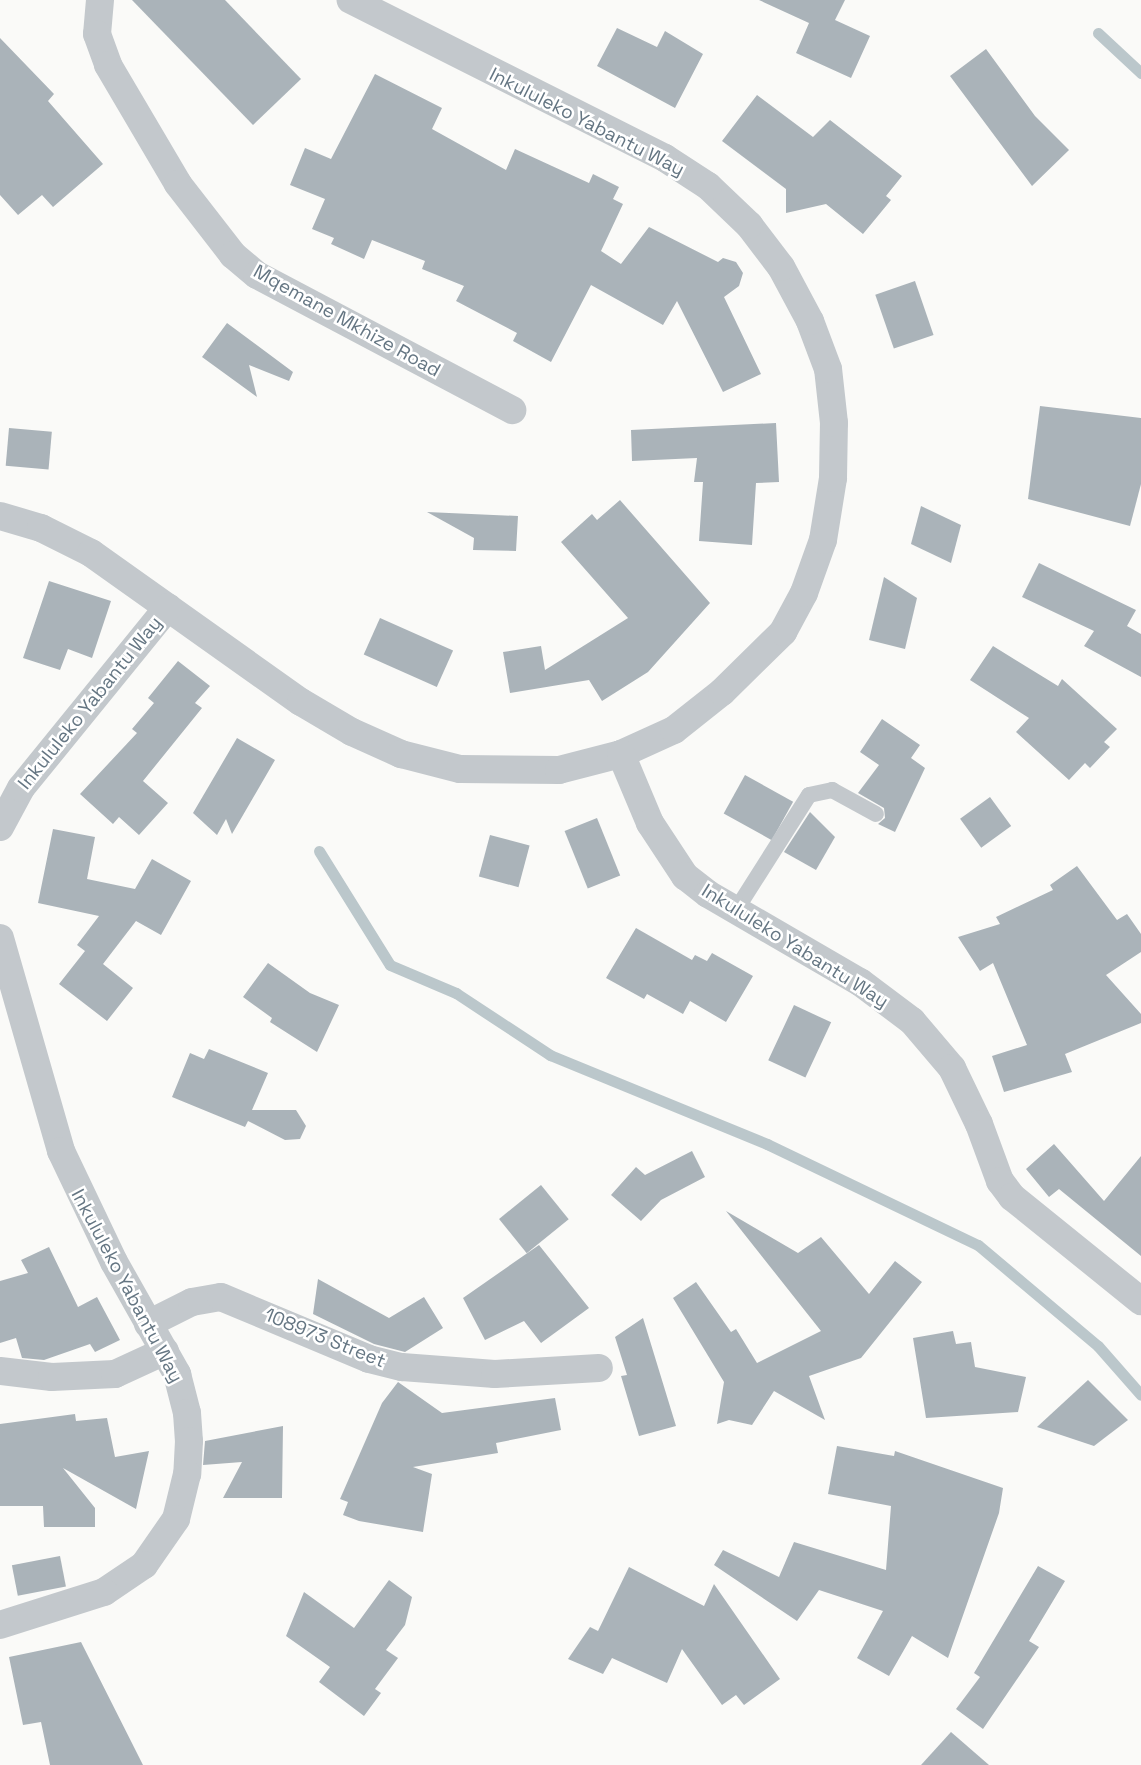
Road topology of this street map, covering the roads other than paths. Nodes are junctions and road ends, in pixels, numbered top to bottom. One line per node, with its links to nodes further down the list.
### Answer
1 (100, 0): 3 (street, Mqemane Mkhize Road)
2 (351, 0): 6 (street, Inkululeko Yabantu Way)
3 (512, 410)
4 (0, 516): 5 (street, Inkululeko Yabantu Way)
5 (168, 607): 6 (street, Inkululeko Yabantu Way); 8 (street, Inkululeko Yabantu Way)
6 (621, 754): 9 (street, Inkululeko Yabantu Way)
7 (876, 814): 9 (lane)
8 (0, 827)
9 (736, 910): 11 (street, Inkululeko Yabantu Way)
10 (0, 938): 12 (street, Inkululeko Yabantu Way)
11 (1141, 1301)
12 (148, 1324): 13 (street, Inkululeko Yabantu Way); 14 (street, 108973 Street)
13 (165, 1351): 15 (street); 16 (street, Inkululeko Yabantu Way)
14 (598, 1368)
15 (0, 1371)
16 (0, 1625)

